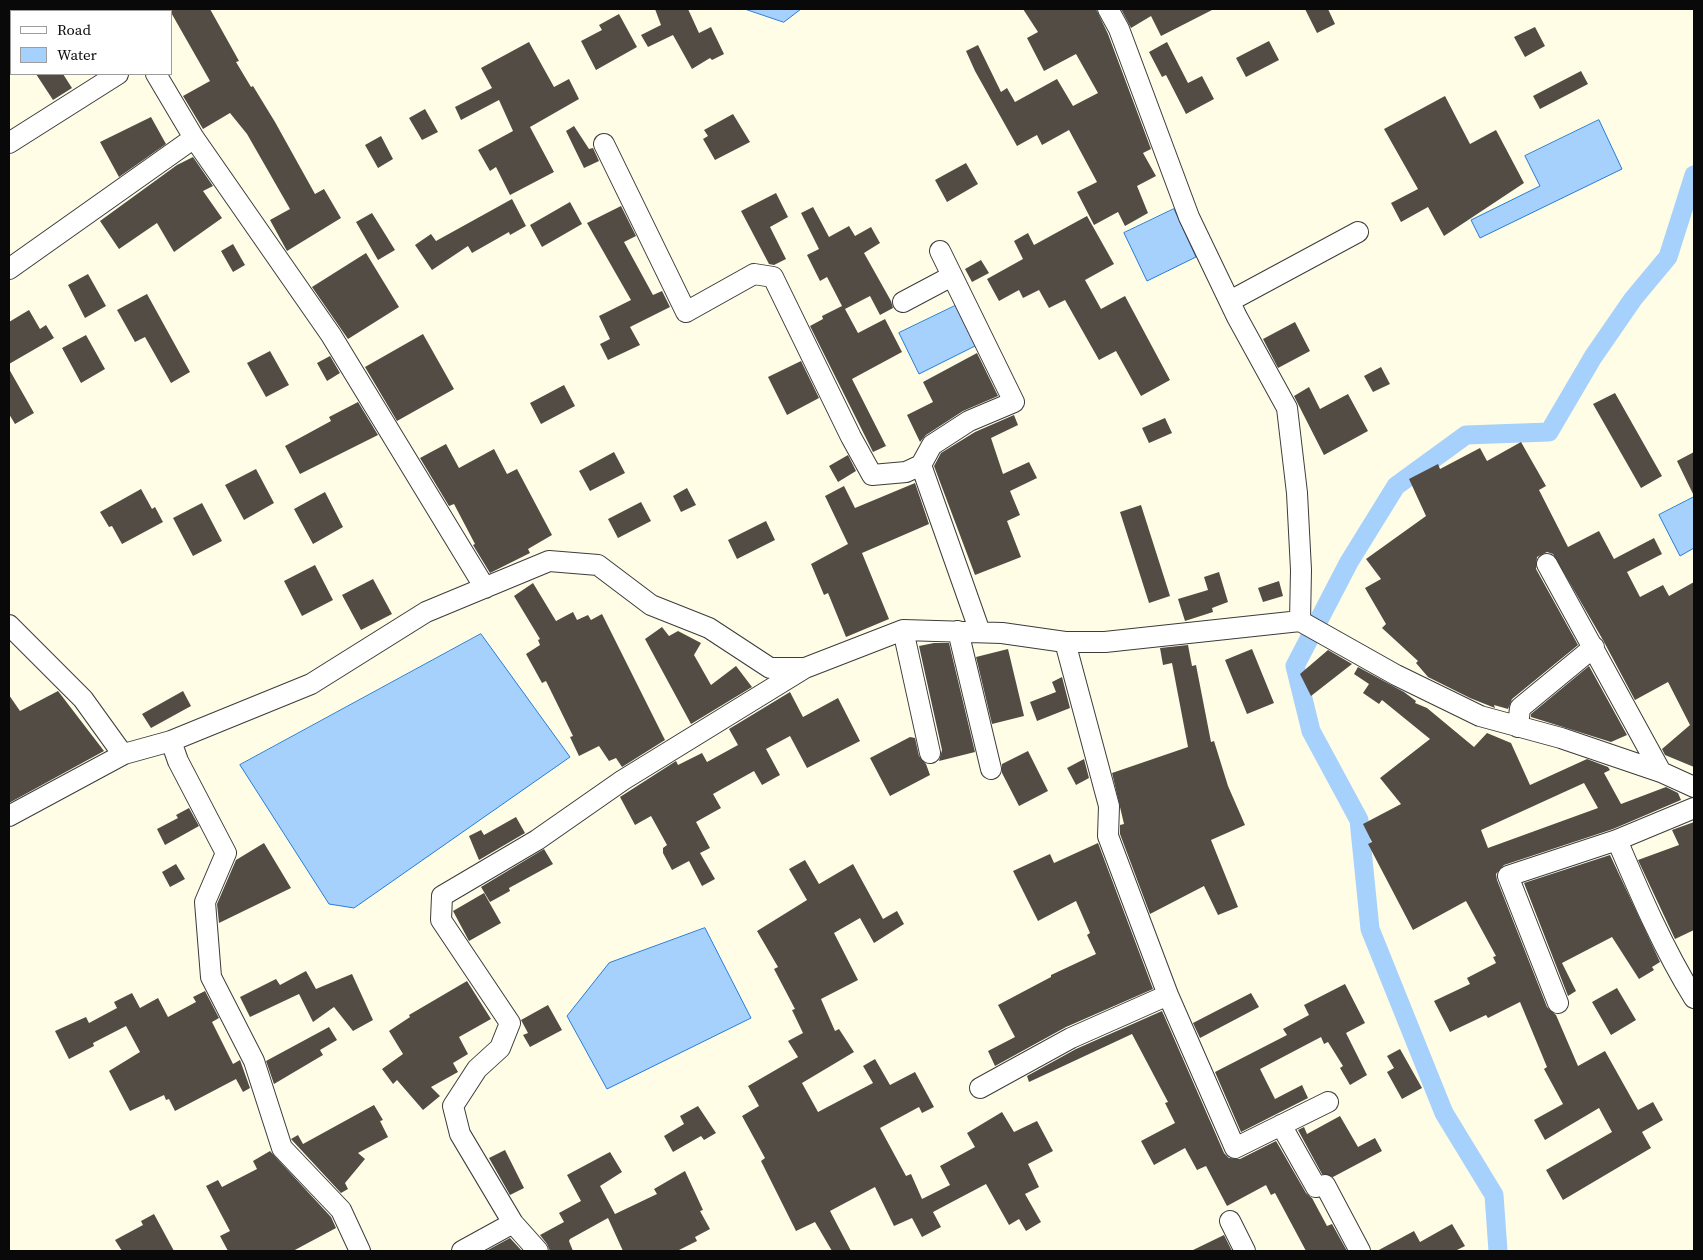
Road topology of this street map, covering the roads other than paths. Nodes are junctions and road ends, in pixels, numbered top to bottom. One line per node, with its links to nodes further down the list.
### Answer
1 (1108, 9): 11 (street)
2 (116, 75): 5 (street)
3 (157, 75): 4 (street)
4 (194, 138): 9 (street); 15 (street)
5 (9, 143)
6 (604, 144): 13 (street)
7 (1358, 232): 11 (street)
8 (940, 250): 10 (street)
9 (9, 269)
10 (952, 276): 12 (street); 13 (street)
11 (1230, 301): 17 (street)
12 (903, 302)
13 (921, 465): 20 (street)
14 (1547, 564): 22 (street)
15 (485, 588): 23 (street); 25 (street)
16 (9, 625): 26 (street)
17 (1311, 627): 21 (street); 24 (street)
18 (903, 630): 19 (street); 23 (street); 27 (street)
19 (958, 631): 20 (street); 28 (street)
20 (980, 632): 21 (street)
21 (1065, 642): 34 (street)
22 (1594, 647): 24 (street); 29 (street)
23 (805, 668): 41 (street)
24 (1518, 727): 29 (street)
25 (172, 741): 32 (street); 42 (street)
26 (119, 749)
27 (930, 752)
28 (991, 768)
29 (1661, 772): 30 (street)
30 (1694, 787)
31 (1694, 808): 33 (street)
32 (9, 816)
33 (1617, 840): 35 (street); 36 (street)
34 (1168, 995): 37 (street); 39 (street)
35 (1694, 998)
36 (1558, 1003)
37 (980, 1088)
38 (1328, 1102): 39 (street)
39 (1281, 1125): 46 (street)
40 (1230, 1222): 45 (street)
41 (513, 1223): 43 (street); 44 (street)
42 (360, 1251)
43 (462, 1251)
44 (538, 1251)
45 (1245, 1251)
46 (1360, 1251)

